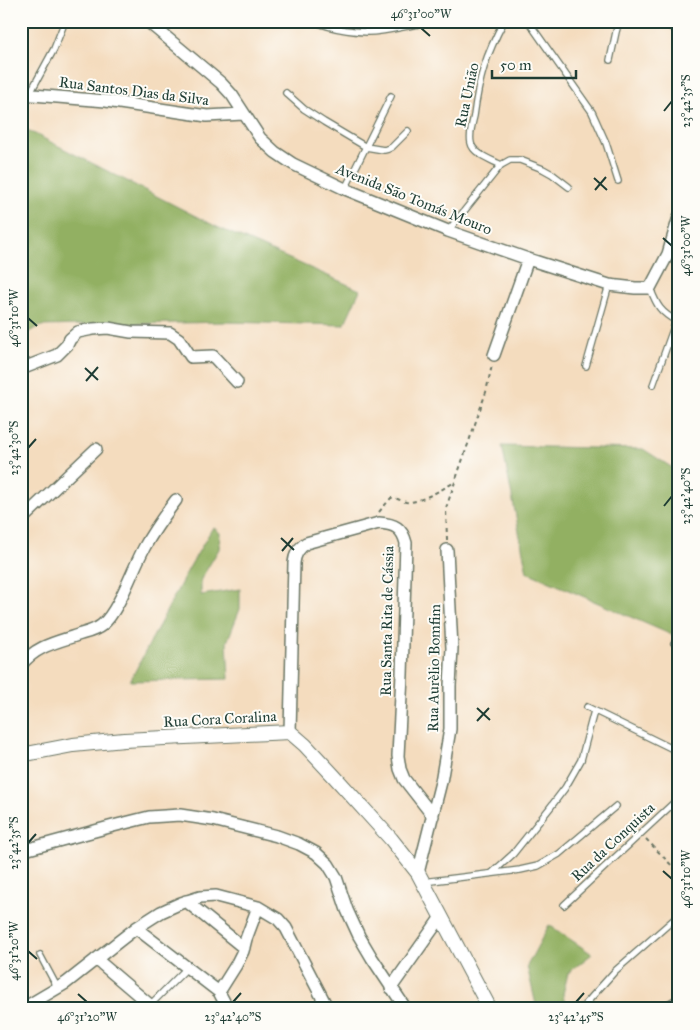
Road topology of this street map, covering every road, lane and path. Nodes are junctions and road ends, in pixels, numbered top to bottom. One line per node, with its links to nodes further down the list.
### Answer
1 (65, 21): 12 (lane)
2 (147, 21): 14 (street, Avenida São Tomás Mouro)
3 (314, 21): 4 (lane)
4 (426, 21)
5 (504, 21): 17 (lane, Rua União)
6 (528, 21): 18 (lane)
7 (619, 21): 10 (lane)
8 (659, 21): 9 (lane)
9 (679, 31)
10 (610, 60)
11 (286, 93): 16 (lane)
12 (25, 94): 14 (street, Rua Santos Dias da Silva)
13 (391, 96): 16 (lane)
14 (244, 114): 20 (street, Avenida São Tomás Mouro)
15 (408, 131): 16 (lane)
16 (366, 147): 20 (lane)
17 (501, 165): 19 (lane); 22 (lane)
18 (618, 182)
19 (569, 187)
20 (345, 188): 22 (street, Avenida São Tomás Mouro)
21 (679, 217): 25 (street)
22 (448, 231): 23 (street, Avenida São Tomás Mouro)
23 (528, 259): 24 (street, Avenida São Tomás Mouro); 27 (street)
24 (608, 285): 25 (street, Avenida São Tomás Mouro); 28 (lane)
25 (650, 288): 26 (lane)
26 (677, 322): 31 (lane)
27 (494, 354): 33 (path)
28 (586, 366)
29 (21, 369): 30 (street)
30 (237, 382)
31 (653, 385)
32 (96, 449): 35 (street)
33 (455, 482): 36 (path); 37 (path)
34 (176, 500): 38 (street)
35 (21, 520)
36 (366, 526): 41 (street, Rua Santa Rita de Cássia); 46 (street, Rua Santa Rita de Cássia)
37 (447, 550): 46 (street, Rua Aurèlio Bomfim)
38 (21, 665)
39 (587, 707): 40 (lane)
40 (594, 711): 42 (lane); 49 (lane)
41 (290, 732): 43 (street, Rua Cora Coralina); 51 (street, Rua Cora Coralina)
42 (679, 752)
43 (21, 755)
44 (679, 798): 47 (lane, Rua da Conquista)
45 (616, 806): 49 (lane)
46 (433, 816): 51 (street, Rua Aurèlio Bomfim)
47 (641, 834): 50 (path); 53 (lane, Rua da Conquista)
48 (21, 851): 63 (street)
49 (492, 873): 51 (lane)
50 (679, 873)
51 (420, 878): 56 (street, Rua Cora Coralina)
52 (186, 901): 54 (street); 57 (street); 58 (street)
53 (564, 905)
54 (258, 907): 58 (street); 69 (street)
55 (679, 915): 72 (lane)
56 (441, 917): 63 (street); 71 (street, Rua Cora Coralina)
57 (136, 928): 60 (street); 61 (street)
58 (244, 948): 64 (street)
59 (40, 955): 62 (lane)
60 (96, 959): 62 (street); 67 (street)
61 (188, 967): 64 (street); 67 (lane)
62 (57, 987): 66 (street)
63 (391, 988): 70 (street)
64 (219, 992): 68 (street)
65 (679, 1001): 73 (street)
66 (30, 1007)
67 (148, 1007)
68 (228, 1009)
69 (328, 1009)
70 (406, 1009)
71 (490, 1009)
72 (581, 1009)
73 (665, 1009)

